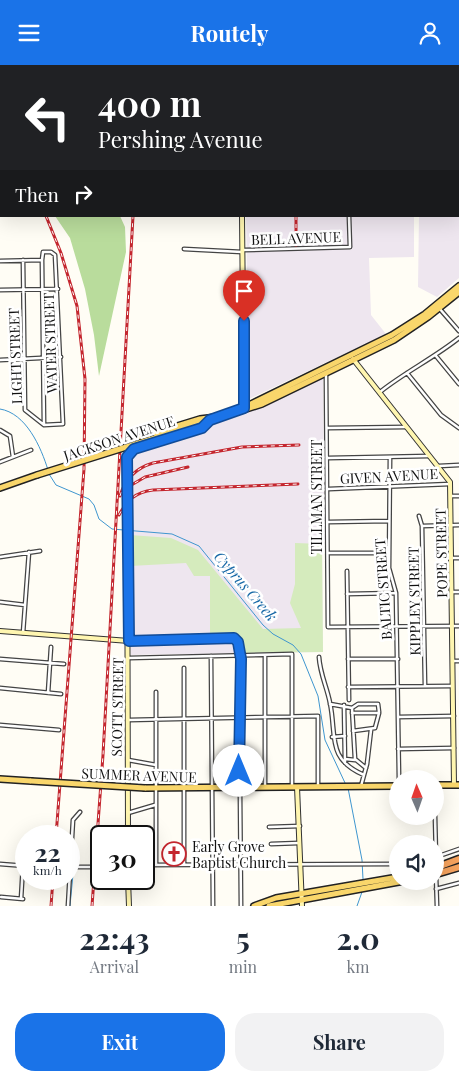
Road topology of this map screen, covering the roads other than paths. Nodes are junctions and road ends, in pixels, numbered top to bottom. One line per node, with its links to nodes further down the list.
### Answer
1 (242, 217): 4 (main road)
2 (349, 217): 4 (street, BELL AVENUE)
3 (184, 249): 4 (street, BELL AVENUE)
4 (243, 251): 27 (main road)
5 (23, 260): 6 (street); 7 (street); 11 (street, LIGHT STREET)
6 (42, 260): 9 (street, WATER STREET); 12 (street)
7 (0, 261)
8 (459, 285): 14 (main road, JACKSON AVENUE)
9 (58, 289): 12 (street); 18 (street, WATER STREET)
10 (0, 290): 11 (street)
11 (23, 290): 12 (street); 21 (street, LIGHT STREET)
12 (41, 291): 19 (street)
13 (459, 292): 14 (main road, JACKSON AVENUE)
14 (438, 306): 15 (street); 20 (main road, JACKSON AVENUE)
15 (459, 331)
16 (459, 338): 17 (street)
17 (436, 356): 24 (street); 25 (street)
18 (62, 357): 19 (street); 30 (street, WATER STREET)
19 (42, 358): 21 (street); 30 (street)
20 (352, 358): 23 (main road, JACKSON AVENUE); 26 (main road, POPE STREET)
21 (24, 359): 22 (street); 30 (street, LIGHT STREET)
22 (0, 360)
23 (326, 370): 27 (main road, JACKSON AVENUE); 31 (street, TILLMAN STREET)
24 (407, 373): 26 (street); 33 (street)
25 (459, 384)
26 (380, 392): 32 (main road, POPE STREET)
27 (244, 408): 28 (main road, JACKSON AVENUE)
28 (219, 417): 29 (main road, JACKSON AVENUE); 38 (main road)
29 (210, 420): 38 (main road); 46 (main road, JACKSON AVENUE, bridge)
30 (44, 425)
31 (328, 427): 32 (street); 40 (street, TILLMAN STREET)
32 (408, 427): 36 (main road, POPE STREET)
33 (459, 428)
34 (0, 430): 37 (street)
35 (31, 450): 37 (street)
36 (431, 456): 39 (street); 43 (main road, POPE STREET)
37 (12, 457): 41 (street)
38 (127, 457): 77 (main road, SCOTT STREET)
39 (390, 457): 40 (street); 45 (street, BALTIC STREET)
40 (328, 458): 47 (street, TILLMAN STREET)
41 (0, 462)
42 (459, 465): 43 (street)
43 (439, 466): 44 (main road, POPE STREET)
44 (450, 484): 45 (street, GIVEN AVENUE); 48 (main road, POPE STREET)
45 (389, 487): 47 (street, GIVEN AVENUE); 51 (street, BALTIC STREET)
46 (0, 488)
47 (328, 489): 52 (street, TILLMAN STREET)
48 (451, 496): 49 (street, GIVEN AVENUE); 53 (main road, POPE STREET)
49 (459, 496)
50 (420, 516): 55 (street, KIPPLEY STREET)
51 (389, 521): 52 (street); 59 (street, BALTIC STREET)
52 (329, 522): 58 (street, TILLMAN STREET)
53 (452, 525): 54 (street); 55 (street); 61 (main road, POPE STREET)
54 (459, 525)
55 (422, 526): 71 (street, KIPPLEY STREET)
56 (40, 551): 57 (street)
57 (29, 552): 60 (street); 69 (street)
58 (328, 553): 59 (street); 74 (street, TILLMAN STREET)
59 (389, 553): 66 (street, BALTIC STREET)
60 (0, 558)
61 (452, 558): 62 (street); 64 (main road, POPE STREET)
62 (459, 558)
63 (346, 571): 67 (street)
64 (453, 592): 65 (street); 72 (main road, POPE STREET)
65 (459, 592)
66 (396, 593): 67 (street); 70 (street, BALTIC STREET)
67 (347, 594): 74 (street)
68 (0, 602): 69 (street)
69 (25, 605): 76 (street)
70 (397, 626): 71 (street); 74 (street); 86 (street, BALTIC STREET)
71 (424, 626): 72 (street); 93 (street, KIPPLEY STREET)
72 (453, 626): 73 (street); 87 (main road, POPE STREET)
73 (459, 626)
74 (347, 627): 85 (street)
75 (0, 631): 76 (main road)
76 (23, 633): 77 (main road)
77 (129, 641): 79 (street); 83 (main road, SCOTT STREET)
78 (51, 647): 88 (street)
79 (241, 655): 80 (street); 81 (street); 110 (street)
80 (265, 655): 107 (street); 111 (street)
81 (211, 656): 83 (street); 109 (street)
82 (319, 657): 101 (street)
83 (129, 658): 113 (main road, SCOTT STREET)
84 (0, 659): 88 (street)
85 (348, 659): 86 (street); 94 (street)
86 (398, 659): 92 (street, BALTIC STREET)
87 (456, 661): 91 (main road, POPE STREET)
88 (50, 662): 89 (street); 97 (street)
89 (64, 664)
90 (184, 668): 112 (street)
91 (454, 685): 93 (street); 99 (main road, POPE STREET)
92 (398, 686): 93 (street); 94 (street); 108 (street, BALTIC STREET)
93 (425, 686)
94 (348, 687): 100 (street)
95 (0, 689): 97 (street)
96 (156, 692): 114 (street)
97 (48, 693): 98 (street)
98 (61, 694)
99 (457, 698): 106 (main road, POPE STREET)
100 (349, 701)
101 (330, 704): 102 (street); 120 (street)
102 (344, 705): 103 (street); 119 (street)
103 (352, 708): 104 (street); 105 (street)
104 (352, 713): 105 (street); 118 (street)
105 (379, 713): 117 (street)
106 (454, 716): 108 (street); 121 (main road, POPE STREET)
107 (292, 717): 111 (street); 133 (street); 137 (street)
108 (398, 717): 122 (street, BALTIC STREET)
109 (212, 718): 110 (street); 112 (street); 138 (street)
110 (239, 718): 111 (street); 139 (street)
111 (266, 718): 136 (street)
112 (184, 719): 114 (street); 141 (street)
113 (129, 720): 114 (street); 124 (main road, SCOTT STREET)
114 (156, 720): 127 (street)
115 (0, 725): 116 (street)
116 (59, 730)
117 (371, 730): 118 (street); 128 (street)
118 (353, 731): 125 (street)
119 (345, 736): 120 (street); 123 (street)
120 (332, 737): 126 (street)
121 (455, 747): 122 (street); 132 (main road, POPE STREET)
122 (398, 749): 129 (street, BALTIC STREET)
123 (345, 759): 125 (street); 126 (street)
124 (128, 760): 127 (street); 144 (main road, SCOTT STREET)
125 (355, 760): 128 (street)
126 (345, 764): 130 (street)
127 (156, 765): 140 (street)
128 (366, 768): 130 (street)
129 (399, 770)
130 (364, 775): 134 (street)
131 (0, 779): 140 (main road, SUMMER AVENUE, bridge)
132 (456, 785)
133 (318, 786): 134 (main road, SUMMER AVENUE); 137 (main road, SUMMER AVENUE)
134 (361, 786): 135 (main road, SUMMER AVENUE)
135 (389, 786)
136 (265, 787): 137 (main road, SUMMER AVENUE); 139 (main road, SUMMER AVENUE)
137 (295, 787): 147 (main road)
138 (211, 788): 139 (main road, SUMMER AVENUE); 141 (main road, SUMMER AVENUE); 157 (street)
139 (239, 788): 160 (street)
140 (156, 789): 141 (main road, SUMMER AVENUE); 142 (street)
141 (184, 789): 156 (street)
142 (156, 805): 144 (street); 159 (street)
143 (80, 812): 145 (street)
144 (128, 813): 146 (main road, SCOTT STREET)
145 (73, 825)
146 (128, 825)
147 (300, 826): 148 (street); 149 (main road)
148 (269, 827)
149 (300, 843): 150 (street); 162 (main road)
150 (271, 844)
151 (459, 849): 152 (street)
152 (444, 854)
153 (459, 859): 161 (highway)
154 (0, 863): 158 (street)
155 (389, 863): 162 (street)
156 (184, 864): 157 (street); 159 (street)
157 (212, 864): 160 (street); 177 (street)
158 (15, 865)
159 (156, 865)
160 (240, 865): 162 (street); 178 (street)
161 (444, 865)
162 (300, 866): 173 (main road)
163 (459, 867): 164 (highway)
164 (444, 871)
165 (389, 879): 173 (main road)
166 (389, 883): 173 (main road)
167 (459, 883): 168 (street)
168 (444, 887)
169 (23, 890): 174 (street)
170 (68, 890): 175 (street)
171 (128, 890): 176 (main road)
172 (436, 890): 182 (street)
173 (301, 896): 179 (main road); 180 (main road); 181 (main road)
174 (1, 897)
175 (68, 906)
176 (129, 906)
177 (213, 906)
178 (241, 906)
179 (254, 906)
180 (269, 906)
181 (302, 906)
182 (436, 906)

